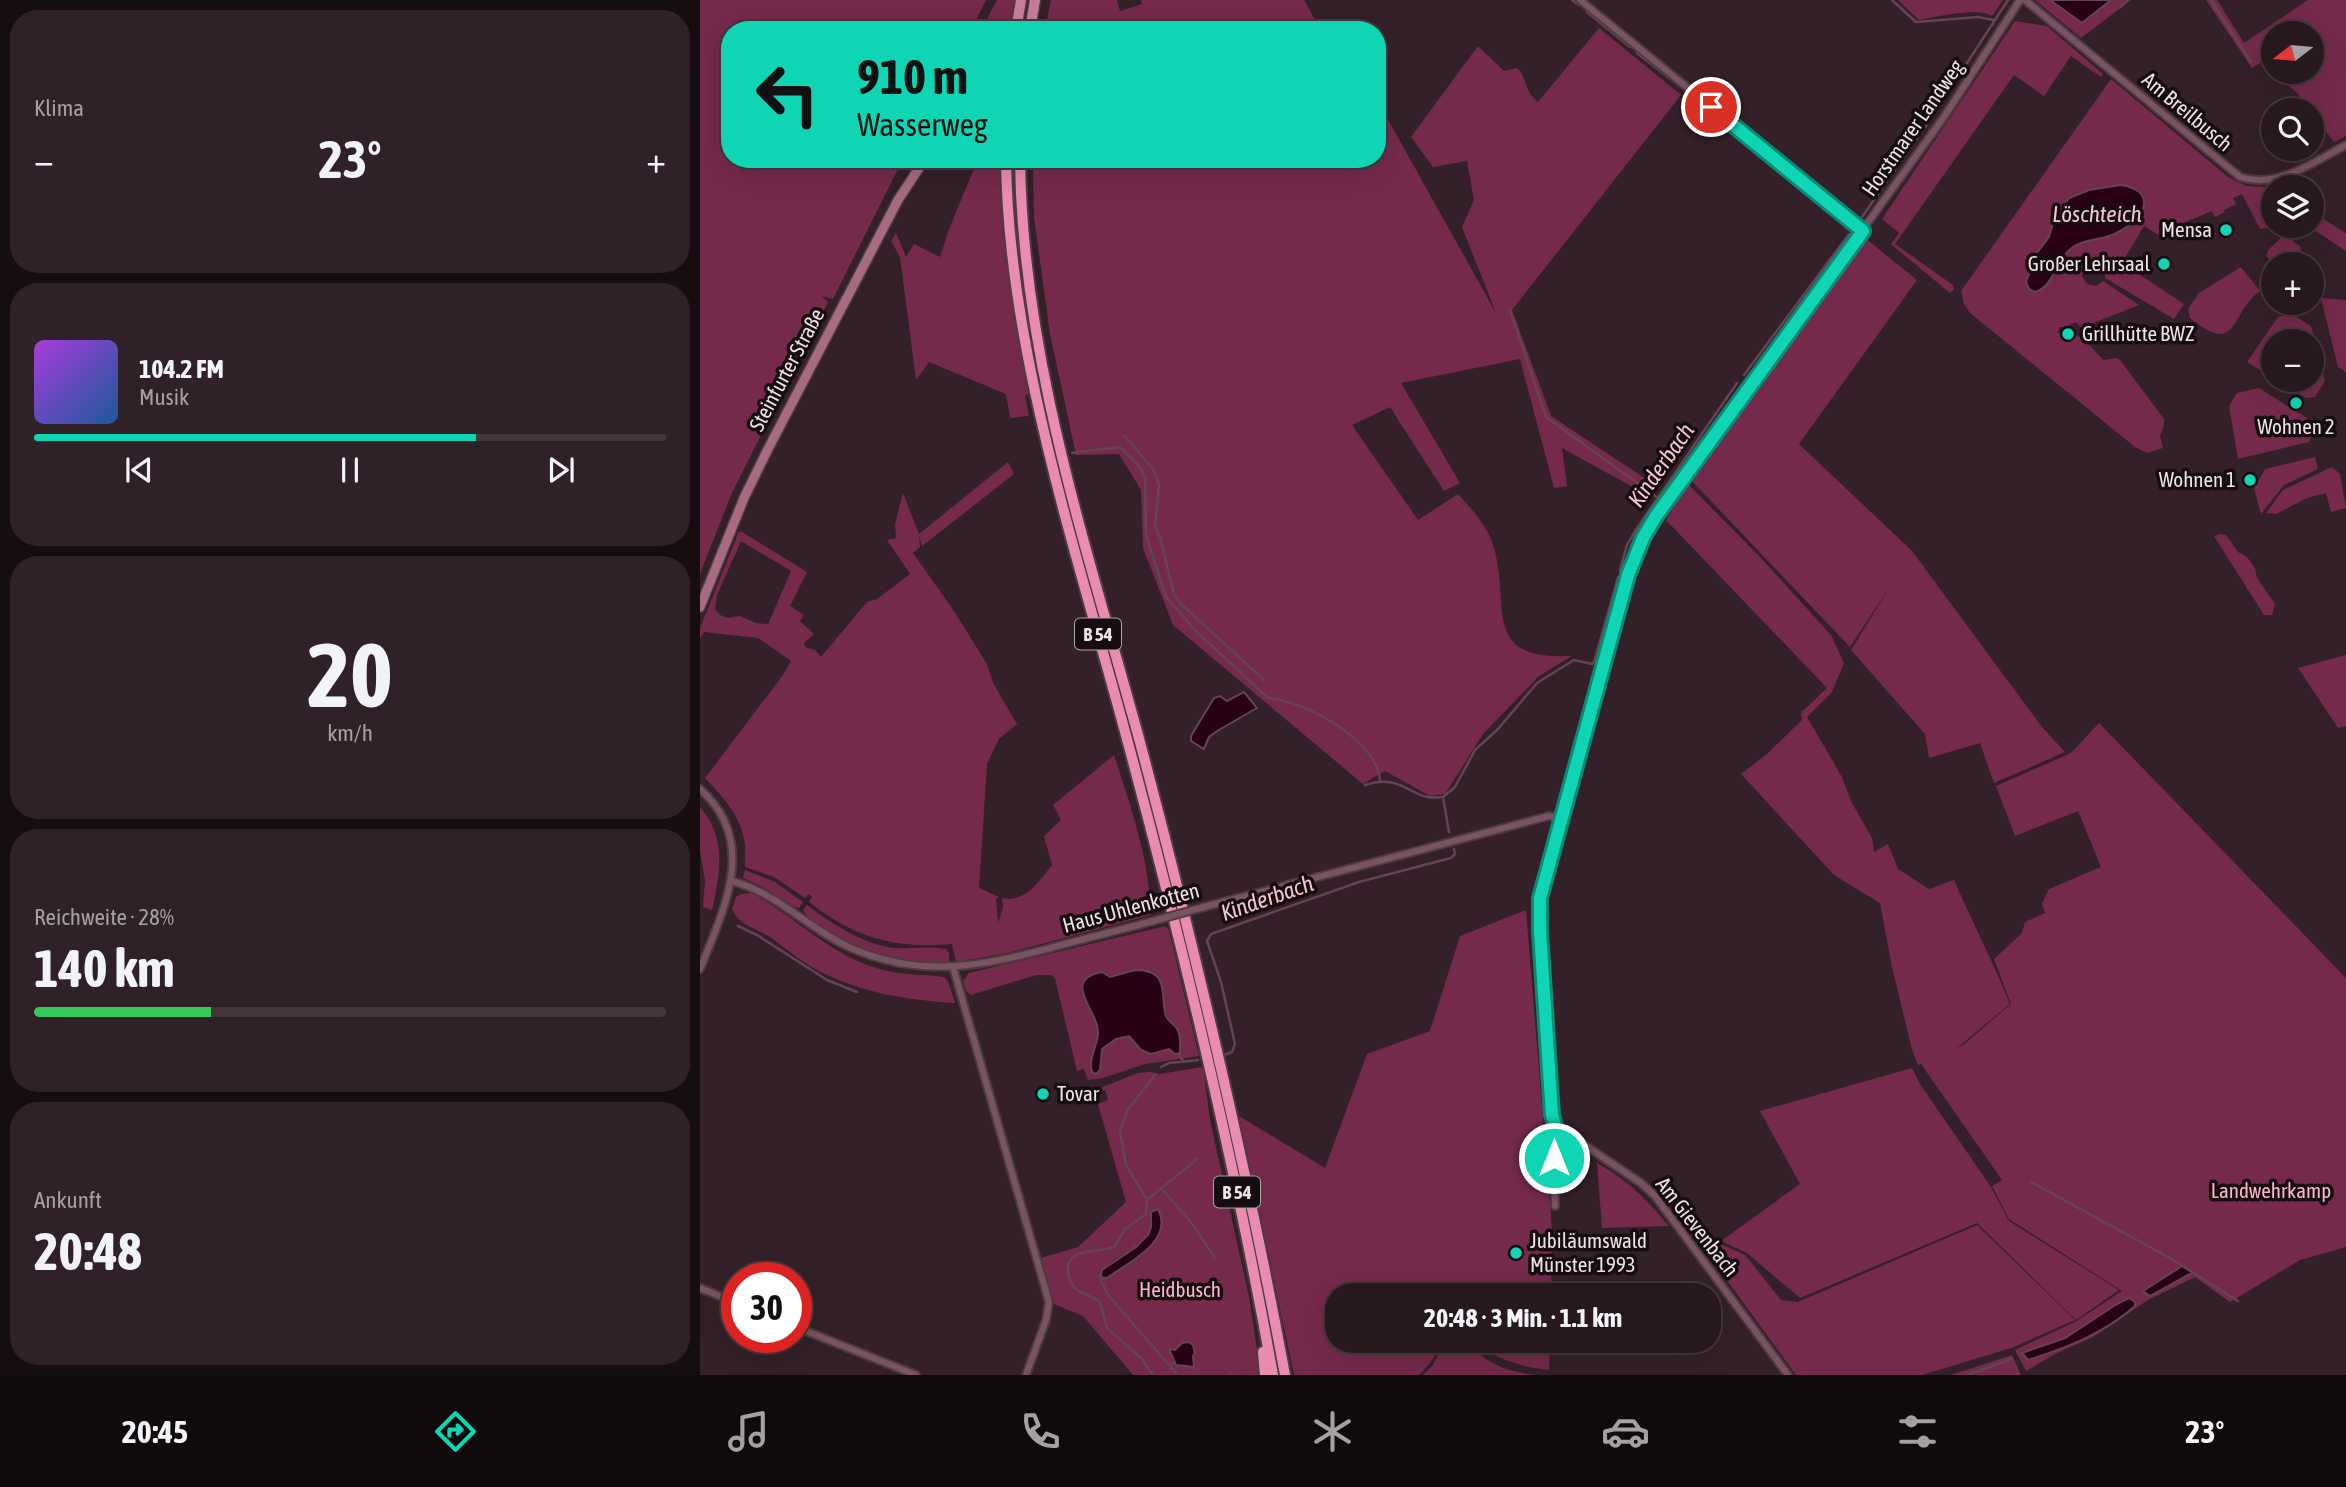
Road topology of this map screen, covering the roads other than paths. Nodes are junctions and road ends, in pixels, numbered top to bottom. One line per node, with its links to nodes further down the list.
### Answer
1 (1021, 0): 5 (main road)
2 (1035, 0): 6 (main road)
3 (1580, 0): 11 (street)
4 (2023, 0): 7 (street, Am Breilbusch); 11 (street, Horstmarer Landweg)
5 (1018, 21)
6 (1032, 21)
7 (2346, 145)
8 (919, 168): 12 (main road, Steinfurter Straße)
9 (1006, 168): 20 (highway, B 54)
10 (1021, 168): 28 (highway, B 54)
11 (1863, 231): 14 (street, Horstmarer Landweg)
12 (700, 607)
13 (700, 789): 15 (street)
14 (1561, 818): 16 (street, Haus Uhlenkotten, bridge); 18 (street, Horstmarer Landweg)
15 (731, 881): 16 (street, Haus Uhlenkotten); 17 (street)
16 (953, 967): 25 (street)
17 (700, 969)
18 (1555, 1125): 19 (street, Horstmarer Landweg); 29 (street, Am Gievenbach)
19 (1555, 1206)
20 (1255, 1280): 26 (highway); 27 (highway, B 54)
21 (700, 1288): 22 (street)
22 (721, 1297)
23 (812, 1333): 24 (street)
24 (916, 1375)
25 (1026, 1375)
26 (1265, 1375)
27 (1273, 1375)
28 (1285, 1375)
29 (1788, 1375)

